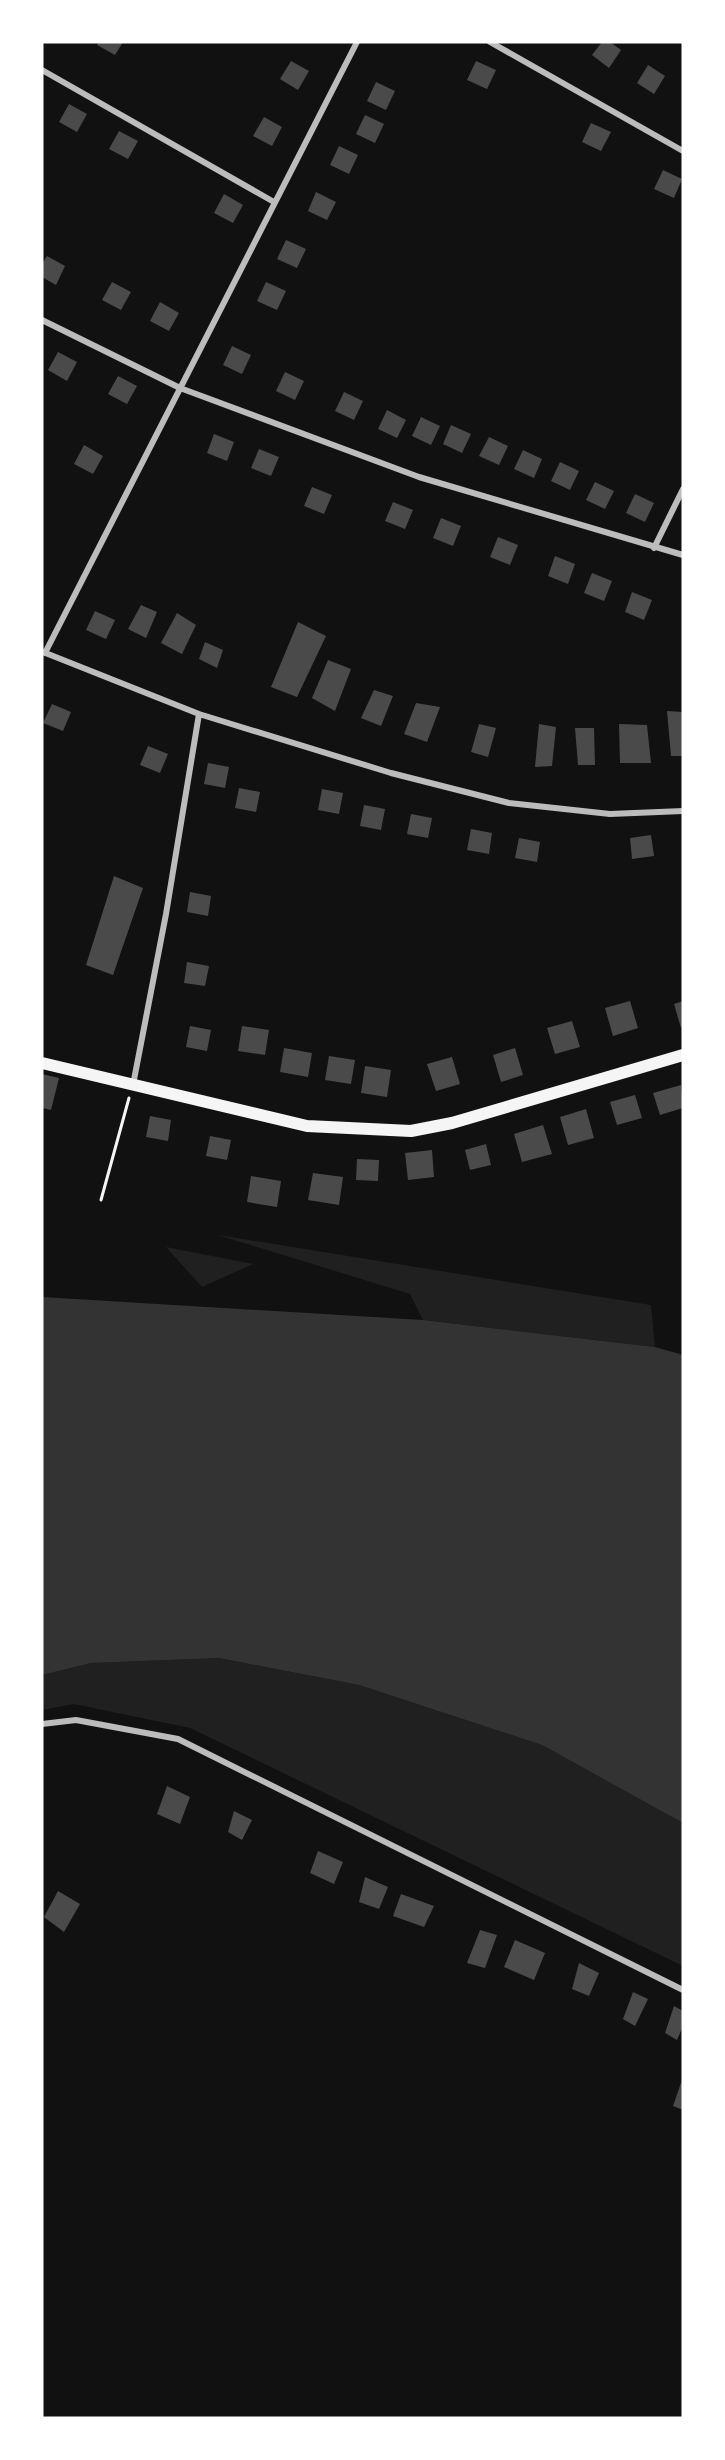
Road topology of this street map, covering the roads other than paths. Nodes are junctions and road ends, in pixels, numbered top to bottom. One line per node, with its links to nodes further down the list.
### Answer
1 (357, 42): 5 (street)
2 (490, 42): 4 (street)
3 (42, 70): 5 (street)
4 (683, 151)
5 (274, 202): 7 (street)
6 (42, 320): 7 (street)
7 (180, 388): 9 (street); 11 (street)
8 (683, 489): 9 (street)
9 (654, 548): 10 (street)
10 (683, 555)
11 (44, 652): 12 (street)
12 (199, 714): 13 (street); 16 (street)
13 (683, 811)
14 (683, 1055): 16 (main road)
15 (42, 1063): 16 (main road)
16 (133, 1085)
17 (42, 1724): 18 (street)
18 (683, 1990)

